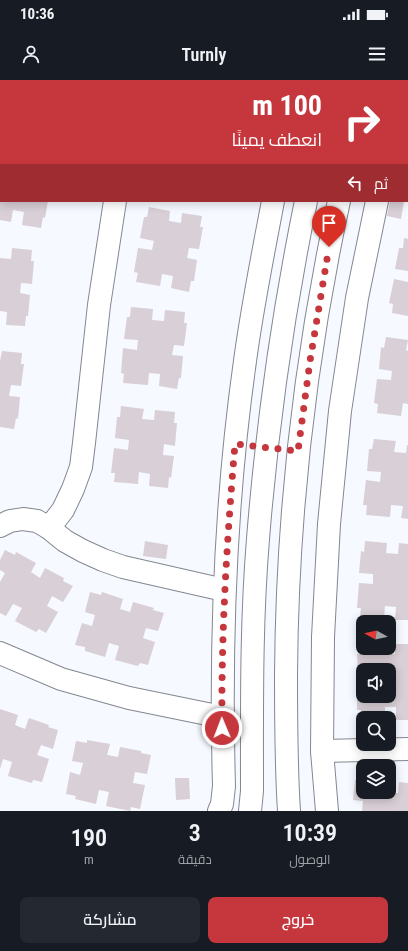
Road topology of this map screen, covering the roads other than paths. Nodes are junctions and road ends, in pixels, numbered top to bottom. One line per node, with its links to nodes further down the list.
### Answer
1 (115, 202): 10 (street)
2 (273, 202): 6 (street)
3 (306, 202): 7 (street)
4 (339, 202): 8 (street)
5 (377, 202): 15 (street)
6 (235, 444): 7 (street); 11 (street)
7 (267, 448): 8 (street); 17 (street)
8 (298, 451): 18 (street)
9 (0, 526): 10 (street)
10 (49, 528): 11 (street)
11 (224, 590): 13 (street)
12 (0, 653): 13 (street)
13 (222, 717): 16 (street)
14 (408, 749): 15 (street)
15 (322, 751): 19 (street)
16 (219, 811)
17 (250, 811)
18 (289, 811)
19 (327, 811)

